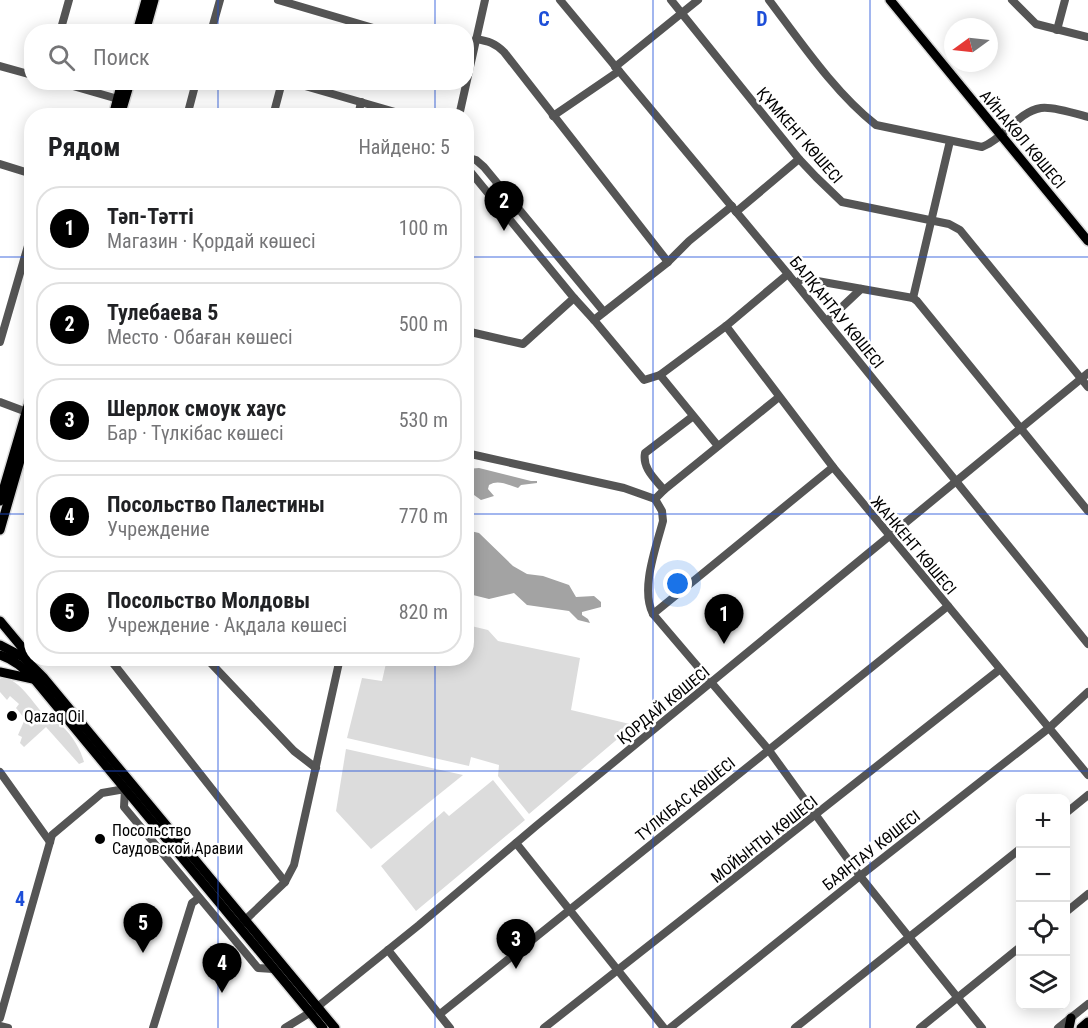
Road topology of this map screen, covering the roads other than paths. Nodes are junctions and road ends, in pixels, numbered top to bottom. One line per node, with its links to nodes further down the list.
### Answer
1 (69, 0): 15 (street)
2 (146, 0): 16 (main road)
3 (154, 0): 17 (main road)
4 (220, 0): 18 (street)
5 (278, 0): 19 (street)
6 (485, 0): 22 (street)
7 (560, 0): 25 (street, БАЛҚАНТАУ КӨШЕСІ)
8 (671, 0): 14 (street, ҚҰМКЕНТ КӨШЕСІ)
9 (698, 0): 14 (street)
10 (769, 0): 46 (street)
11 (890, 0): 45 (main road, АЙНАКӨЛ КӨШЕСІ)
12 (1012, 0): 20 (street)
13 (1065, 0): 20 (street)
14 (682, 13): 25 (street); 47 (street, ҚҰМКЕНТ КӨШЕСІ)
15 (62, 24)
16 (139, 24)
17 (147, 24)
18 (213, 24)
19 (360, 24)
20 (1058, 30): 21 (street)
21 (1088, 37)
22 (476, 39): 23 (street); 43 (street)
23 (474, 45)
24 (0, 66): 26 (street)
25 (617, 69): 43 (street); 53 (street, БАЛҚАНТАУ КӨШЕСІ)
26 (24, 73)
27 (89, 90): 34 (street)
28 (120, 90): 34 (main road)
29 (128, 90): 37 (main road)
30 (194, 90): 38 (street)
31 (280, 90): 39 (street)
32 (319, 90): 35 (street)
33 (464, 90): 42 (street)
34 (118, 99): 36 (main road)
35 (361, 102): 40 (street); 41 (street)
36 (115, 108)
37 (122, 108)
38 (189, 108)
39 (275, 108)
40 (360, 108)
41 (382, 108)
42 (460, 108)
43 (554, 116): 58 (street)
44 (1088, 117): 45 (street)
45 (999, 135): 46 (street); 55 (main road, АЙНАКӨЛ КӨШЕСІ)
46 (950, 141): 54 (street)
47 (799, 159): 53 (street); 54 (street, ҚҰМКЕНТ КӨШЕСІ)
48 (476, 160): 49 (street); 56 (street)
49 (474, 163)
50 (0, 164): 51 (street)
51 (24, 172)
52 (474, 179): 59 (street)
53 (734, 209): 58 (street); 60 (street, БАЛҚАНТАУ КӨШЕСІ)
54 (931, 220): 64 (street); 72 (street, ҚҰМКЕНТ КӨШЕСІ)
55 (1088, 241)
56 (559, 258): 59 (street); 65 (street)
57 (24, 260): 70 (street)
58 (668, 262): 65 (street)
59 (549, 267): 63 (street)
60 (788, 274): 61 (street, БАЛҚАНТАУ КӨШЕСІ); 68 (street)
61 (796, 283): 62 (street); 67 (street, БАЛҚАНТАУ КӨШЕСІ)
62 (861, 289): 64 (street); 67 (street)
63 (574, 298): 66 (street); 69 (street)
64 (913, 298): 78 (street)
65 (604, 312): 66 (street)
66 (594, 320): 71 (street)
67 (827, 321): 84 (street, БАЛҚАНТАУ КӨШЕСІ)
68 (726, 326): 71 (street); 74 (street, ЖАНКЕНТ КӨШЕСІ)
69 (474, 333)
70 (0, 342)
71 (660, 375): 77 (street)
72 (1084, 376): 73 (street, ҚҰМКЕНТ КӨШЕСІ); 78 (street, ҚОРДАЙ КӨШЕСІ)
73 (1088, 387)
74 (779, 397): 81 (street); 83 (street, ЖАНКЕНТ КӨШЕСІ)
75 (0, 402): 76 (street)
76 (24, 412)
77 (692, 417): 81 (street); 85 (street)
78 (1019, 428): 84 (street, ҚОРДАЙ КӨШЕСІ); 88 (street)
79 (24, 432): 87 (main road)
80 (24, 438): 89 (main road)
81 (718, 446): 85 (street)
82 (474, 455): 86 (street)
83 (833, 467): 90 (street, ЖАНКЕНТ КӨШЕСІ); 92 (street)
84 (957, 481): 90 (street, ҚОРДАЙ КӨШЕСІ); 94 (street, БАЛҚАНТАУ КӨШЕСІ)
85 (664, 490): 86 (street)
86 (655, 499): 92 (street)
87 (0, 501)
88 (1088, 511)
89 (0, 530)
90 (890, 536): 91 (street, ЖАНКЕНТ КӨШЕСІ); 107 (street, ҚОРДАЙ КӨШЕСІ)
91 (948, 606): 104 (street, ЖАНКЕНТ КӨШЕСІ); 110 (street, ТҮЛКІБАС КӨШЕСІ)
92 (653, 614): 107 (street)
93 (0, 621): 96 (main road)
94 (1088, 644)
95 (0, 645): 98 (main road)
96 (24, 650)
97 (0, 655): 106 (main road)
98 (24, 658)
99 (29, 666): 106 (main road)
100 (36, 666): 106 (main road)
101 (115, 666): 122 (street)
102 (214, 666): 111 (street)
103 (338, 666): 111 (street)
104 (999, 670): 109 (street, ЖАНКЕНТ КӨШЕСІ); 117 (street, МОЙЫНТЫ КӨШЕСІ)
105 (0, 672): 106 (main road)
106 (38, 678): 114 (main road); 127 (main road)
107 (710, 684): 110 (street); 119 (street, ҚОРДАЙ КӨШЕСІ)
108 (1088, 692): 109 (street, БАЯНТАУ КӨШЕСІ)
109 (1048, 728): 113 (street, ЖАНКЕНТ КӨШЕСІ); 121 (street, БАЯНТАУ КӨШЕСІ)
110 (768, 749): 117 (street); 126 (street, ТҮЛКІБАС КӨШЕСІ)
111 (316, 768): 122 (street)
112 (0, 772): 118 (street)
113 (1088, 775)
114 (125, 789): 118 (street); 124 (street); 128 (main road)
115 (1088, 795): 116 (street)
116 (1070, 809)
117 (817, 815): 121 (street); 133 (street, МОЙЫНТЫ КӨШЕСІ)
118 (50, 842): 138 (street)
119 (516, 843): 126 (street); 130 (street, ҚОРДАЙ КӨШЕСІ)
120 (1016, 852): 129 (street)
121 (860, 876): 129 (street); 150 (street, БАЯНТАУ КӨШЕСІ)
122 (285, 882): 127 (street)
123 (1088, 894): 125 (street)
124 (199, 898): 132 (street); 143 (street)
125 (1070, 908)
126 (569, 909): 133 (street); 137 (street, ТҮЛКІБАС КӨШЕСІ)
127 (246, 920): 128 (street); 136 (main road)
128 (238, 927): 132 (main road)
129 (909, 937): 134 (street); 151 (street)
130 (388, 950): 136 (street, ҚОРДАЙ КӨШЕСІ); 137 (street)
131 (1016, 950): 134 (street)
132 (273, 969): 136 (main road)
133 (617, 971): 148 (street, МОЙЫНТЫ КӨШЕСІ); 149 (street)
134 (957, 997): 152 (street); 153 (street)
135 (1088, 1004): 140 (street)
136 (314, 1010): 144 (street, ҚОРДАЙ КӨШЕСІ); 145 (main road); 146 (main road)
137 (440, 1014): 147 (street)
138 (0, 1018)
139 (1088, 1022): 155 (main road)
140 (1070, 1023): 154 (street)
141 (0, 1026): 142 (street)
142 (8, 1028)
143 (153, 1028)
144 (285, 1028)
145 (323, 1028)
146 (335, 1028)
147 (450, 1028)
148 (544, 1028)
149 (664, 1028)
150 (670, 1028)
151 (795, 1028)
152 (920, 1028)
153 (982, 1028)
154 (1058, 1028)
155 (1081, 1028)

